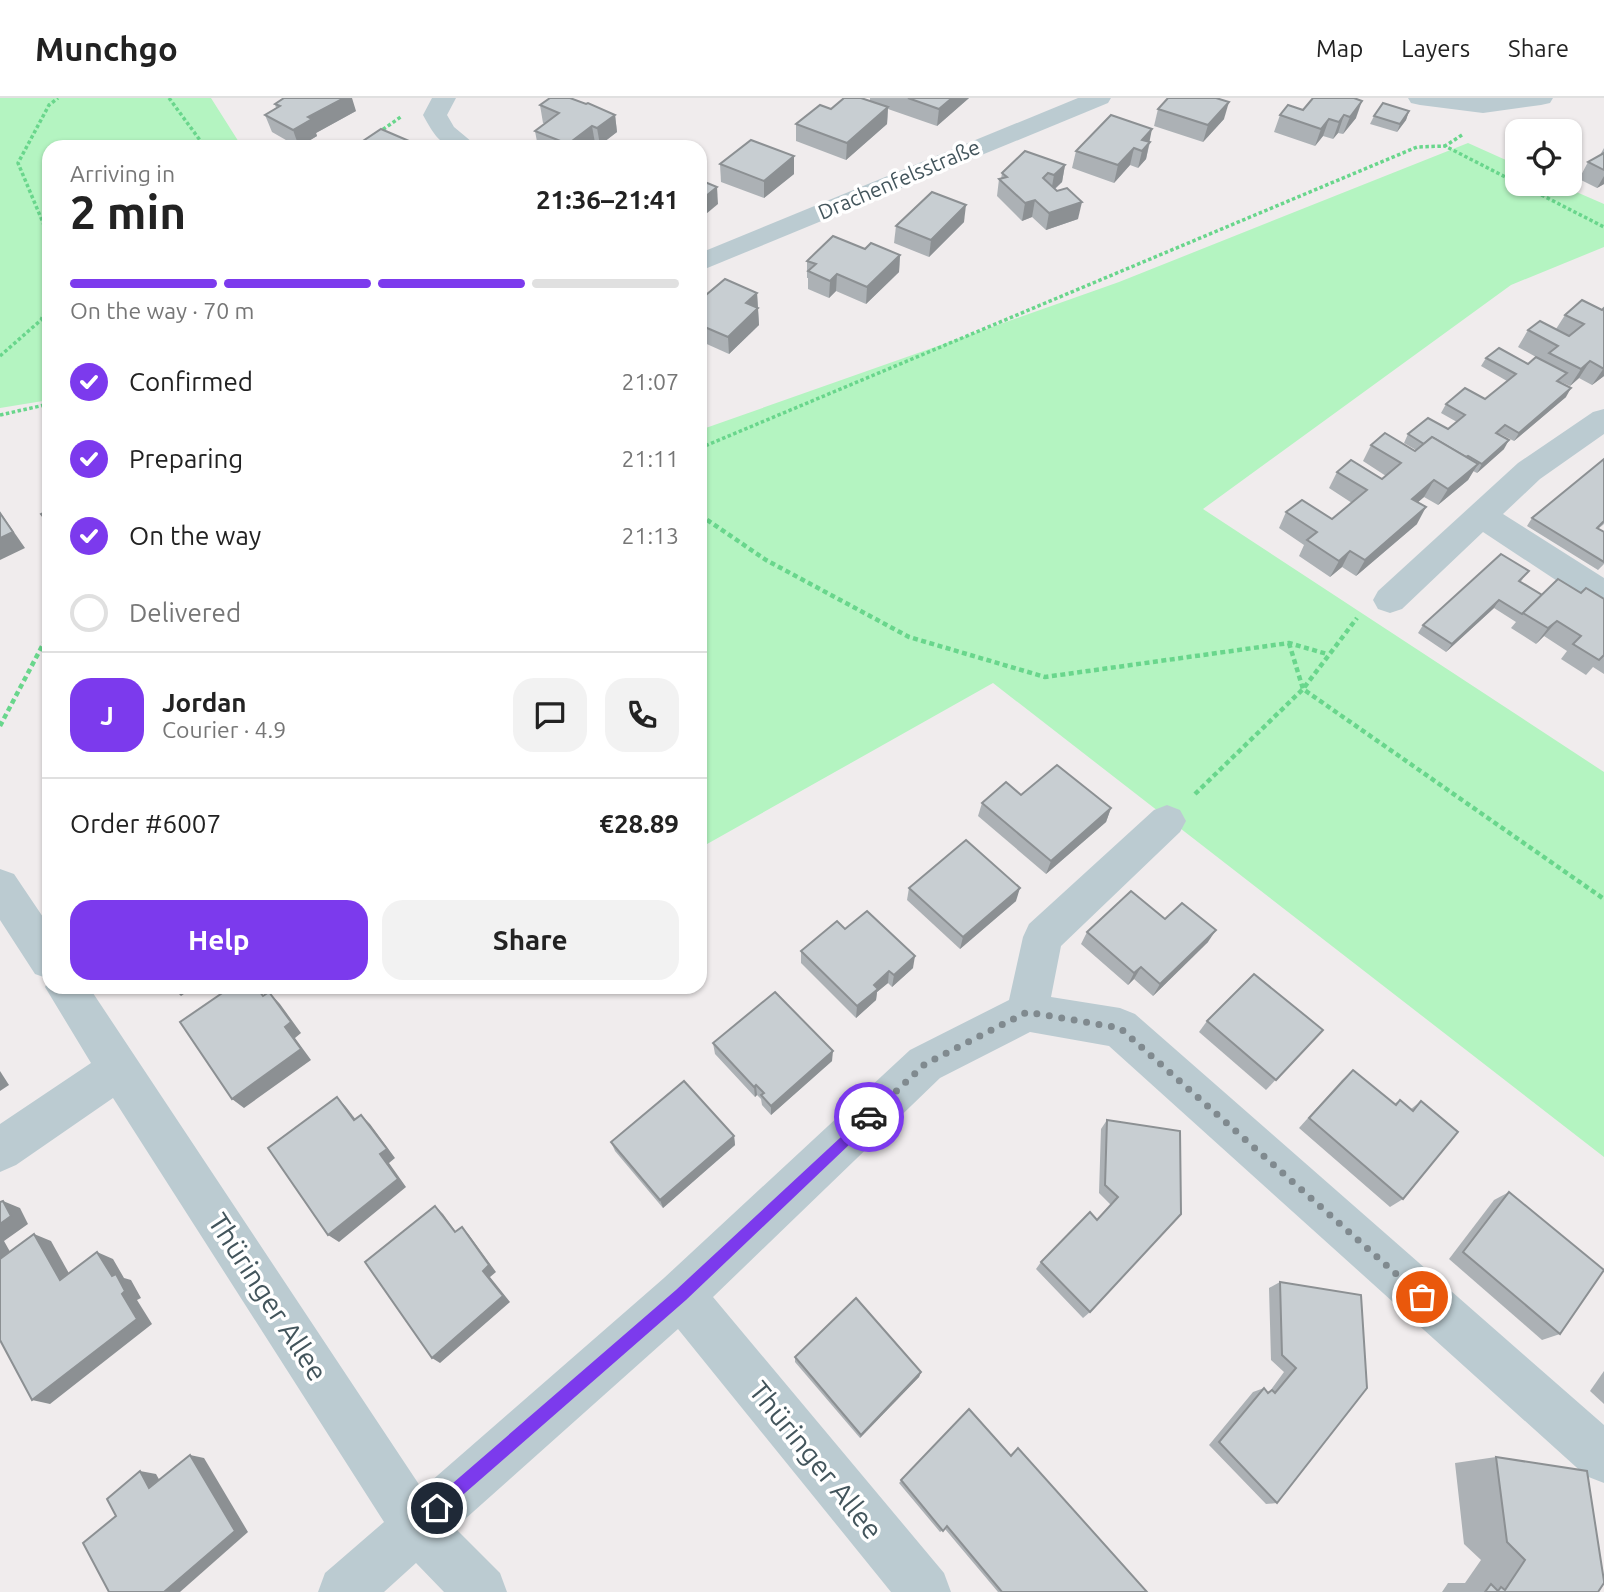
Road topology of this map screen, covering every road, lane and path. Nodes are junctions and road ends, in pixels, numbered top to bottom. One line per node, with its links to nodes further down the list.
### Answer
1 (58, 98): 14 (path)
2 (169, 98): 9 (path)
3 (1099, 98): 16 (street, Drachenfelsstraße)
4 (1420, 98): 7 (street)
5 (1541, 98): 7 (street)
6 (439, 106): 8 (path); 10 (street)
7 (1483, 106): 11 (path)
8 (374, 135)
9 (200, 140)
10 (456, 140)
11 (1446, 146): 12 (path); 22 (path)
12 (1505, 176)
13 (1543, 196): 15 (path)
14 (42, 220)
15 (1604, 227)
16 (707, 260)
17 (42, 318): 18 (path)
18 (0, 356)
19 (42, 406): 20 (path)
20 (0, 415)
21 (1604, 419): 23 (street)
22 (707, 445)
23 (1481, 515): 25 (street); 26 (street)
24 (707, 520): 27 (path)
25 (1604, 594)
26 (1390, 600): 29 (path)
27 (1289, 643): 29 (path); 30 (path)
28 (42, 646): 31 (path)
29 (1327, 654): 30 (path)
30 (1303, 689): 32 (path); 34 (path)
31 (0, 726)
32 (1167, 821): 37 (street)
33 (0, 886): 35 (street)
34 (1604, 899)
35 (42, 950)
36 (71, 994): 38 (street, Thüringer Allee)
37 (1027, 1012): 40 (street); 41 (street)
38 (120, 1068): 39 (street); 42 (street, Thüringer Allee)
39 (0, 1150)
40 (681, 1295): 42 (street); 45 (street, Thüringer Allee)
41 (1604, 1458)
42 (416, 1525): 43 (street); 44 (street, Thüringer Allee)
43 (344, 1592)
44 (481, 1592)
45 (925, 1592)

